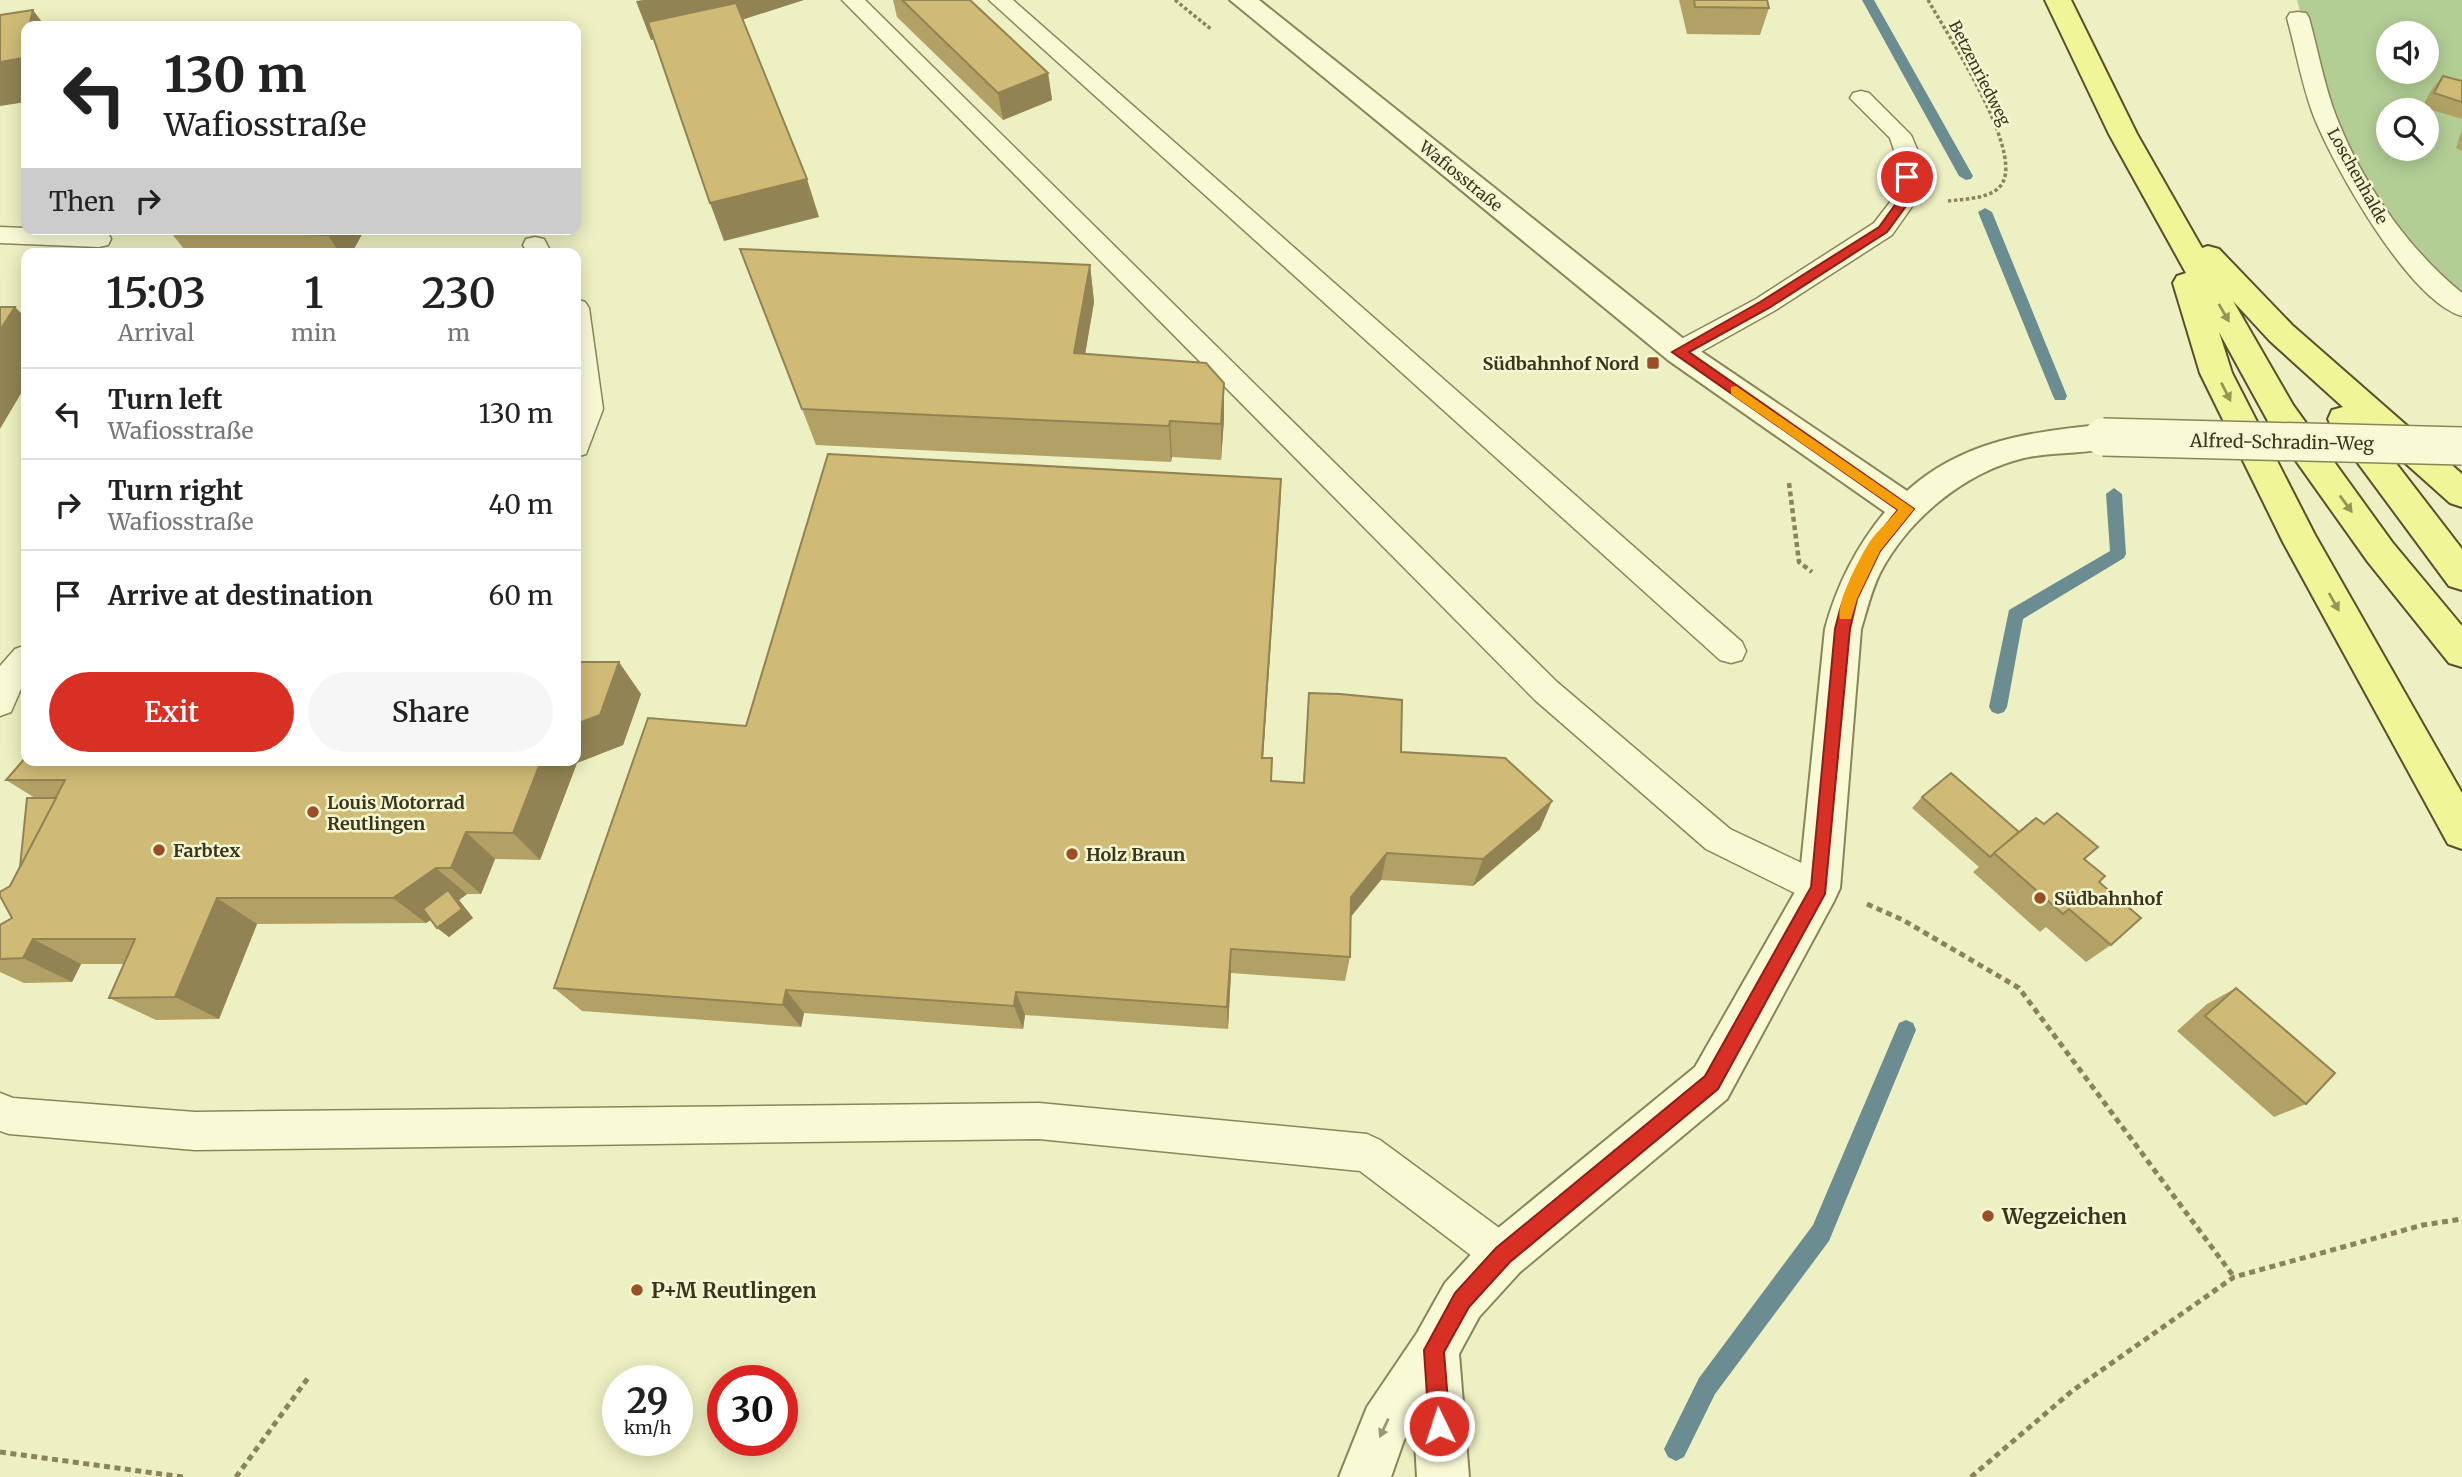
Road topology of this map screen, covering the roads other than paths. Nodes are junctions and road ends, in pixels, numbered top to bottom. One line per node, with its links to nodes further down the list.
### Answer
1 (1000, 0): 19 (lane)
2 (1243, 0): 13 (street, Wafiosstraße)
3 (2058, 0): 7 (main road)
4 (867, 3): 24 (lane)
5 (2298, 18): 10 (lane, Loschenhalde)
6 (1861, 98): 13 (lane)
7 (2166, 211): 11 (main road); 20 (main road, one-way to 20); 23 (main road, one-way to 23)
8 (0, 235): 9 (lane)
9 (99, 239)
10 (2462, 307)
11 (2281, 332): 16 (main road); 18 (main road)
12 (581, 344): 14 (lane)
13 (1679, 352): 17 (street, Wafiosstraße)
14 (581, 433)
15 (2462, 446): 17 (street, Alfred-Schradin-Weg, bridge)
16 (2462, 494)
17 (1907, 509): 24 (street, Alfred-Schradin-Weg)
18 (2462, 576)
19 (1731, 651)
20 (2462, 652)
21 (21, 663): 22 (lane)
22 (0, 703)
23 (2462, 831)
24 (1819, 888): 26 (street)
25 (0, 1111): 26 (lane)
26 (1503, 1255): 27 (street)
27 (1434, 1350): 28 (street, one-way to 28); 29 (street)
28 (1365, 1477)
29 (1443, 1477)

